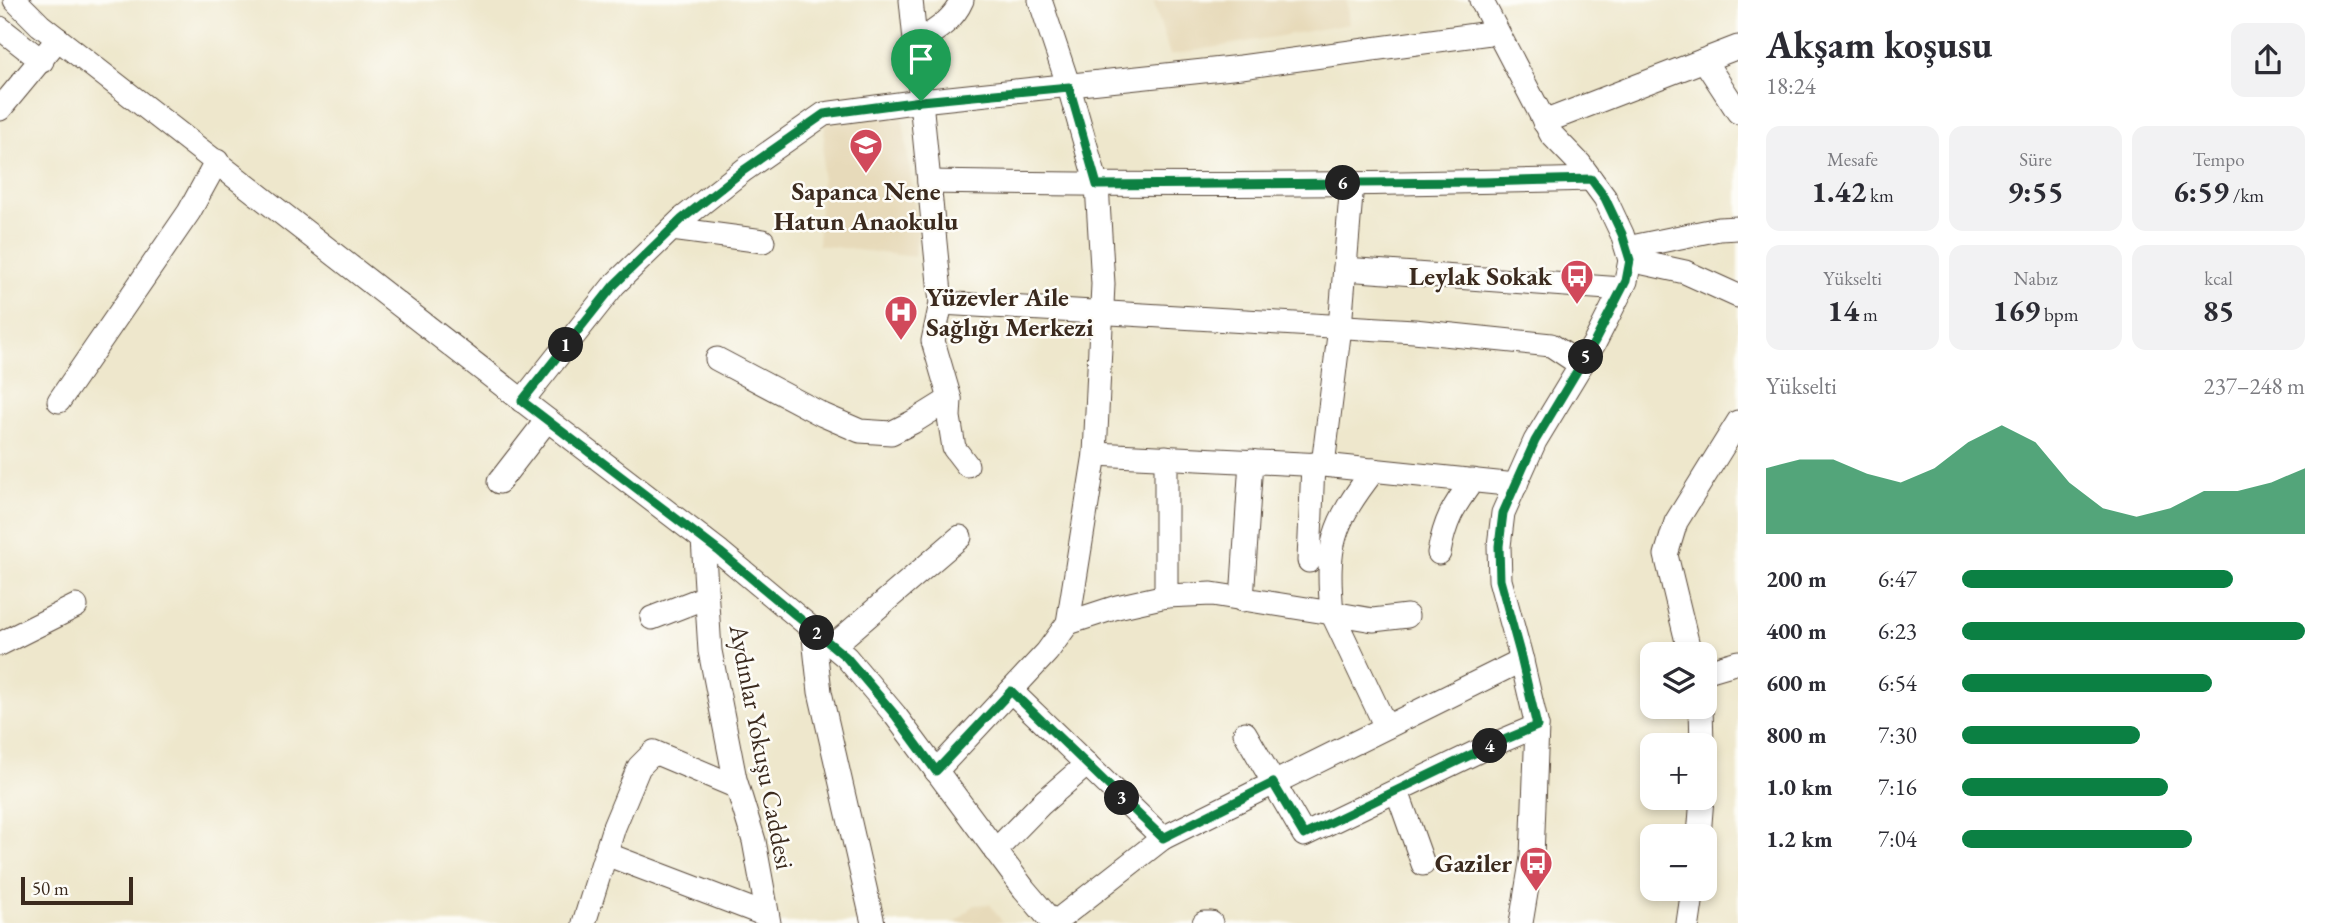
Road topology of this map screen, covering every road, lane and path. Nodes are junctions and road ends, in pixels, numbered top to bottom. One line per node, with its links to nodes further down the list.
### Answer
1 (15, 0): 8 (street)
2 (911, 0): 9 (street)
3 (962, 0): 9 (street)
4 (1040, 0): 13 (street)
5 (1481, 0): 7 (street)
6 (0, 28): 12 (street)
7 (1497, 32): 13 (street); 17 (street)
8 (58, 39): 12 (street); 18 (street)
9 (916, 43): 14 (street)
10 (1738, 47): 11 (street)
11 (1704, 60): 16 (street); 17 (street)
12 (42, 61): 15 (street)
13 (1069, 87): 14 (street); 22 (street)
14 (921, 101): 20 (street); 24 (street)
15 (0, 110)
16 (1738, 112)
17 (1545, 122): 19 (street)
18 (216, 161): 36 (street); 37 (street)
19 (1591, 179): 21 (street); 26 (street)
20 (929, 182): 22 (street); 30 (street)
21 (1352, 183): 22 (street); 27 (street)
22 (1097, 185): 31 (street)
23 (1738, 228): 26 (street)
24 (672, 229): 25 (street); 37 (street)
25 (763, 241)
26 (1628, 254): 28 (street); 29 (street)
27 (1345, 269): 28 (street); 32 (street)
28 (1622, 289): 34 (street)
29 (1738, 296)
30 (942, 303): 31 (street); 35 (street)
31 (1101, 313): 32 (street); 40 (street)
32 (1340, 327): 34 (street); 43 (street)
33 (717, 359): 35 (street)
34 (1581, 365): 48 (street)
35 (950, 399): 44 (street)
36 (59, 401)
37 (522, 401): 38 (street)
38 (547, 420): 47 (street); 50 (street)
39 (1738, 422): 62 (street)
40 (1095, 454): 41 (street); 60 (street)
41 (1166, 457): 42 (street); 53 (street)
42 (1251, 461): 43 (street); 55 (street)
43 (1318, 464): 45 (street); 52 (street)
44 (967, 465)
45 (1374, 470): 46 (street); 57 (street)
46 (1473, 480): 48 (street); 51 (street)
47 (499, 482)
48 (1516, 485): 65 (street)
49 (960, 537): 64 (street)
50 (702, 539): 54 (street, Aydınlar Yokuşu Caddesi); 61 (street)
51 (1439, 553)
52 (1309, 561)
53 (1166, 596): 55 (street); 60 (street)
54 (706, 597): 59 (street); 75 (street, Aydınlar Yokuşu Caddesi)
55 (1242, 600): 57 (street)
56 (76, 606): 63 (street)
57 (1332, 613): 58 (street); 70 (street)
58 (1407, 616)
59 (652, 618)
60 (1068, 623): 68 (street)
61 (813, 629): 64 (street); 84 (street)
62 (1687, 642)
63 (0, 644)
64 (834, 646): 73 (street)
65 (1522, 660): 69 (street); 70 (street)
66 (1738, 662): 67 (street)
67 (1717, 668)
68 (1011, 691): 72 (street); 73 (street)
69 (1537, 726): 76 (street); 88 (street)
70 (1386, 727): 74 (street)
71 (1245, 733): 74 (street)
72 (1087, 764): 77 (street); 78 (street)
73 (936, 771): 78 (street)
74 (1273, 783): 76 (street); 77 (street)
75 (737, 786): 79 (street); 82 (street, Aydınlar Yokuşu Caddesi)
76 (1397, 791): 80 (street)
77 (1163, 838): 85 (street)
78 (995, 851): 85 (street)
79 (606, 854): 82 (street); 83 (street)
80 (1423, 864)
81 (1691, 901): 89 (street)
82 (768, 919)
83 (584, 923)
84 (873, 923)
85 (1054, 923)
86 (1203, 923): 87 (street)
87 (1211, 923)
88 (1521, 923)
89 (1688, 923)

